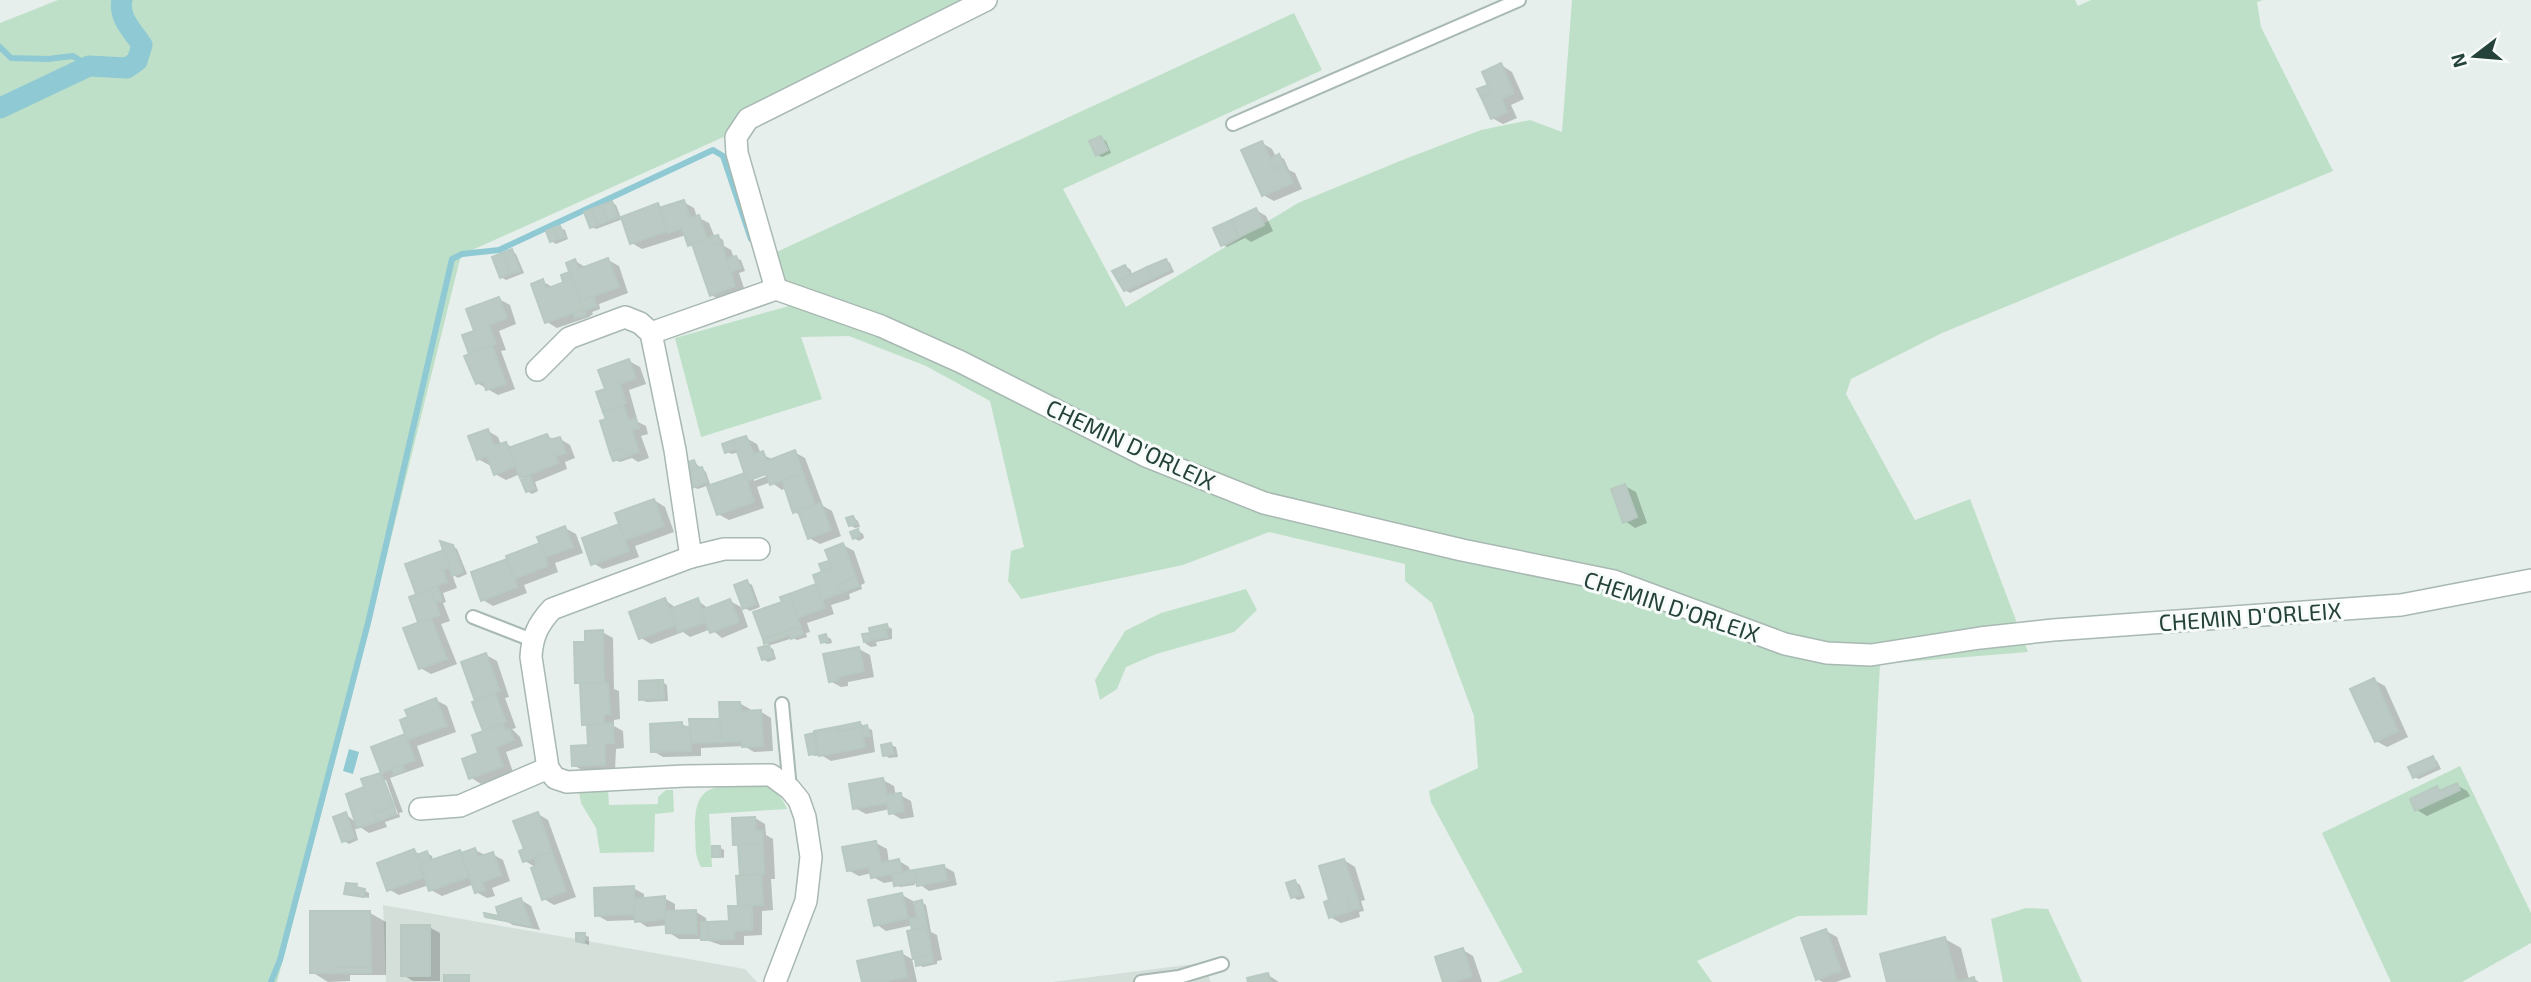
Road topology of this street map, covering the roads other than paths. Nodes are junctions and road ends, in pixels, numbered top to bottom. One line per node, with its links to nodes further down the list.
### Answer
1 (986, 0): 4 (street)
2 (1520, 0): 3 (lane)
3 (1233, 124)
4 (776, 289): 5 (street); 9 (street, CHEMIN D'ORLEIX)
5 (651, 333): 6 (street); 8 (street)
6 (537, 370)
7 (759, 549): 8 (street)
8 (691, 557): 11 (street)
9 (2531, 580)
10 (473, 617): 11 (lane)
11 (532, 640): 13 (street)
12 (782, 704): 14 (lane)
13 (548, 768): 14 (street); 15 (street)
14 (790, 789): 17 (street)
15 (420, 809)
16 (1222, 964): 18 (lane)
17 (775, 982)
18 (1141, 982)

